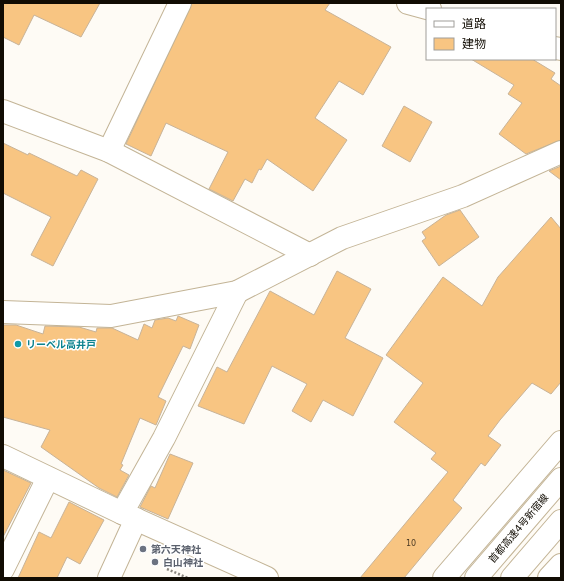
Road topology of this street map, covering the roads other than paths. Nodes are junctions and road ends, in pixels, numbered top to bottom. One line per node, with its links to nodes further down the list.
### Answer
1 (180, 3): 5 (main road)
2 (408, 3): 3 (main road)
3 (426, 8)
4 (3, 111): 5 (main road)
5 (109, 151): 7 (main road)
6 (561, 152): 7 (main road)
7 (310, 255): 8 (main road)
8 (237, 292): 9 (main road); 14 (main road)
9 (3, 312)
10 (561, 442): 20 (main road)
11 (3, 456): 12 (main road)
12 (48, 478): 14 (main road); 17 (main road)
13 (561, 479): 21 (main road, 首都高速4号新宿線)
14 (129, 516): 18 (main road); 19 (main road)
15 (561, 521): 22 (main road)
16 (561, 565): 23 (main road)
17 (3, 569)
18 (109, 578)
19 (267, 578)
20 (444, 578)
21 (476, 578)
22 (512, 578)
23 (549, 578)

